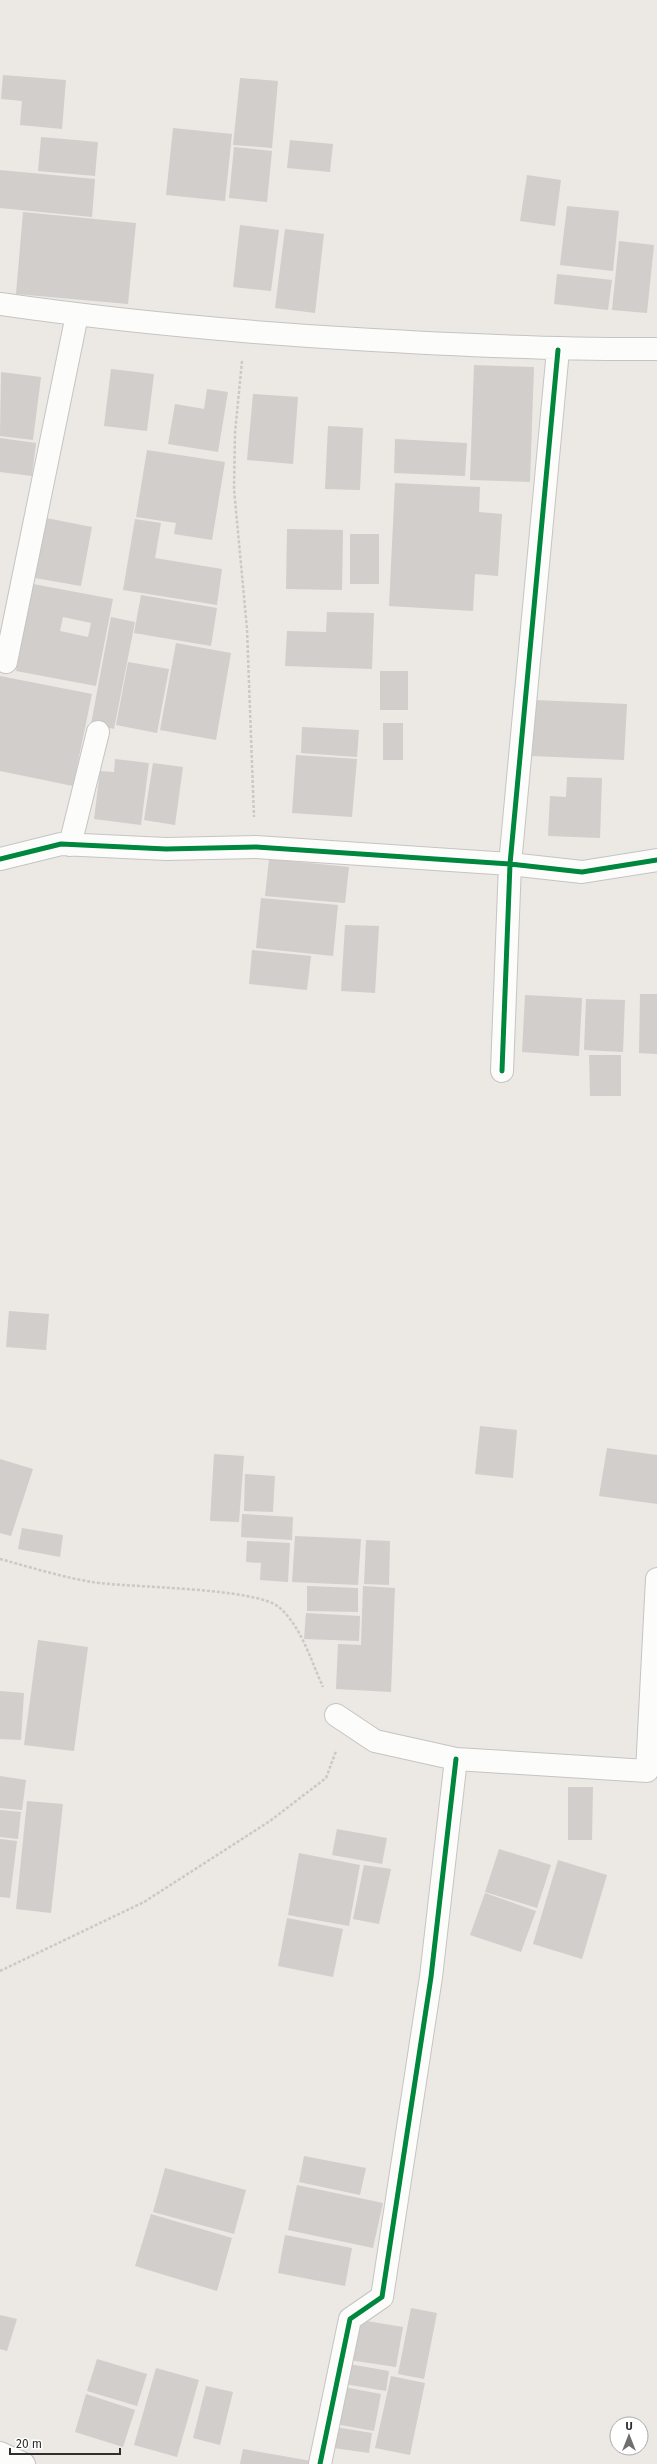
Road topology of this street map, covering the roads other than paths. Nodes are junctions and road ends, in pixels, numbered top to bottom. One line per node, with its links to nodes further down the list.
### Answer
1 (0, 304): 2 (street)
2 (77, 315): 4 (street); 5 (street)
3 (657, 349): 4 (street)
4 (558, 350): 10 (street)
5 (6, 662)
6 (98, 732): 7 (street)
7 (70, 845): 8 (street); 10 (street)
8 (0, 859)
9 (657, 860): 10 (street)
10 (510, 864): 11 (street)
11 (502, 1071)
12 (657, 1579): 14 (street)
13 (336, 1716): 14 (street)
14 (456, 1759): 17 (street)
15 (0, 2453): 16 (street)
16 (24, 2464)
17 (320, 2464)

